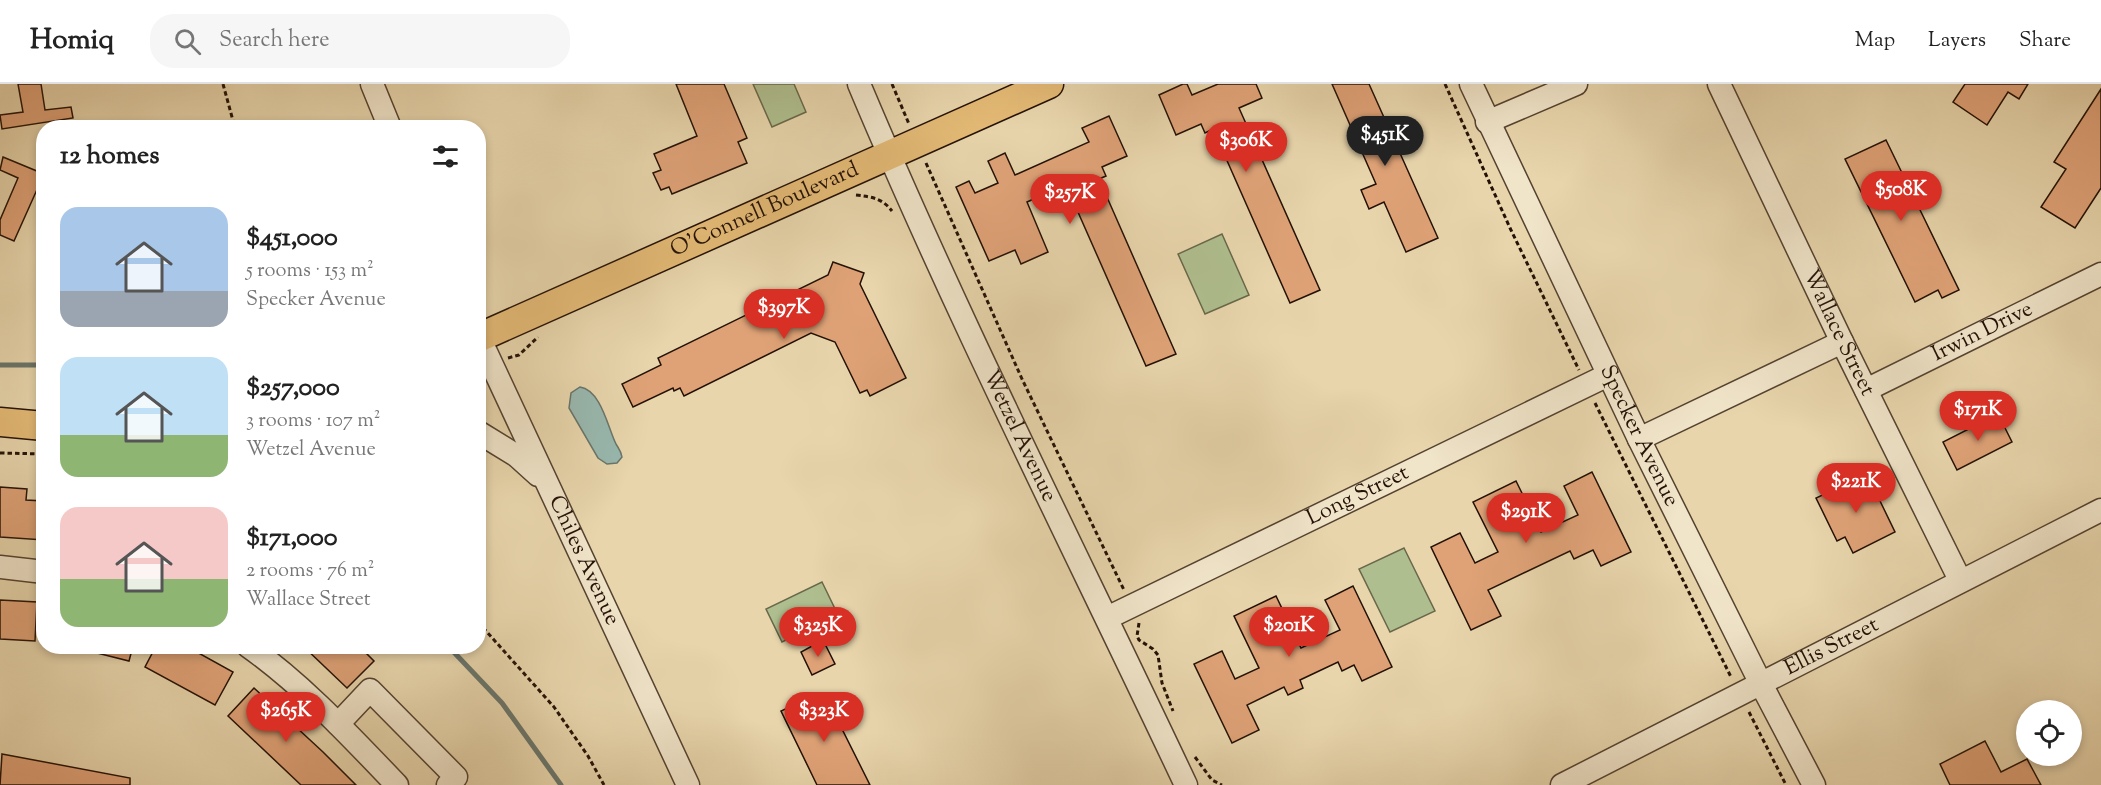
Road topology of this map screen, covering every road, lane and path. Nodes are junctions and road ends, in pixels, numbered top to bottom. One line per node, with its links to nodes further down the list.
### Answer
1 (223, 84): 10 (path)
2 (372, 84): 11 (street)
3 (859, 84): 14 (street, Wetzel Avenue)
4 (892, 84): 13 (path)
5 (1049, 84): 13 (main road, O'Connell Boulevard)
6 (1445, 84): 25 (path)
7 (1471, 84): 12 (street, Specker Avenue)
8 (1576, 84): 12 (street)
9 (1719, 84): 20 (street, Wallace Street)
10 (233, 120)
11 (387, 120)
12 (1488, 122): 23 (street, Specker Avenue)
13 (917, 142): 14 (main road, O'Connell Boulevard); 24 (path)
14 (889, 155): 19 (main road, O'Connell Boulevard); 27 (street, Wetzel Avenue)
15 (854, 195): 16 (path)
16 (896, 216)
17 (2101, 274): 26 (street, Irwin Drive)
18 (543, 331): 22 (path)
19 (486, 334)
20 (1842, 342): 26 (street, Wallace Street); 31 (street)
21 (486, 352): 22 (street, Chiles Avenue)
22 (492, 365): 34 (street, Chiles Avenue)
23 (1608, 375): 25 (street, Long Street); 31 (street, Specker Avenue)
24 (1022, 379): 27 (path); 39 (path)
25 (1586, 386): 39 (street, Long Street); 44 (path)
26 (1866, 390): 38 (street, Wallace Street)
27 (997, 392): 40 (street, Wetzel Avenue)
28 (0, 422): 29 (main road)
29 (36, 425)
30 (486, 437): 34 (street)
31 (1639, 440): 43 (street, Specker Avenue)
32 (0, 453): 33 (path)
33 (36, 454)
34 (548, 488): 51 (street, Chiles Avenue)
35 (2101, 510): 38 (street, Ellis Street)
36 (0, 567): 37 (street)
37 (36, 571)
38 (1960, 580): 43 (street, Ellis Street)
39 (1132, 606): 40 (street, Long Street); 45 (path)
40 (1107, 618): 52 (street, Wetzel Avenue)
41 (486, 631): 50 (path)
42 (259, 654): 46 (street)
43 (1760, 682): 44 (street, Ellis Street); 56 (street, Specker Avenue)
44 (1739, 693): 54 (street, Ellis Street); 55 (path)
45 (1175, 716)
46 (338, 724): 48 (street); 49 (street)
47 (1190, 750): 53 (path)
48 (397, 785)
49 (448, 785)
50 (604, 785)
51 (688, 785)
52 (1186, 785)
53 (1222, 785)
54 (1562, 785)
55 (1786, 785)
56 (1814, 785)

